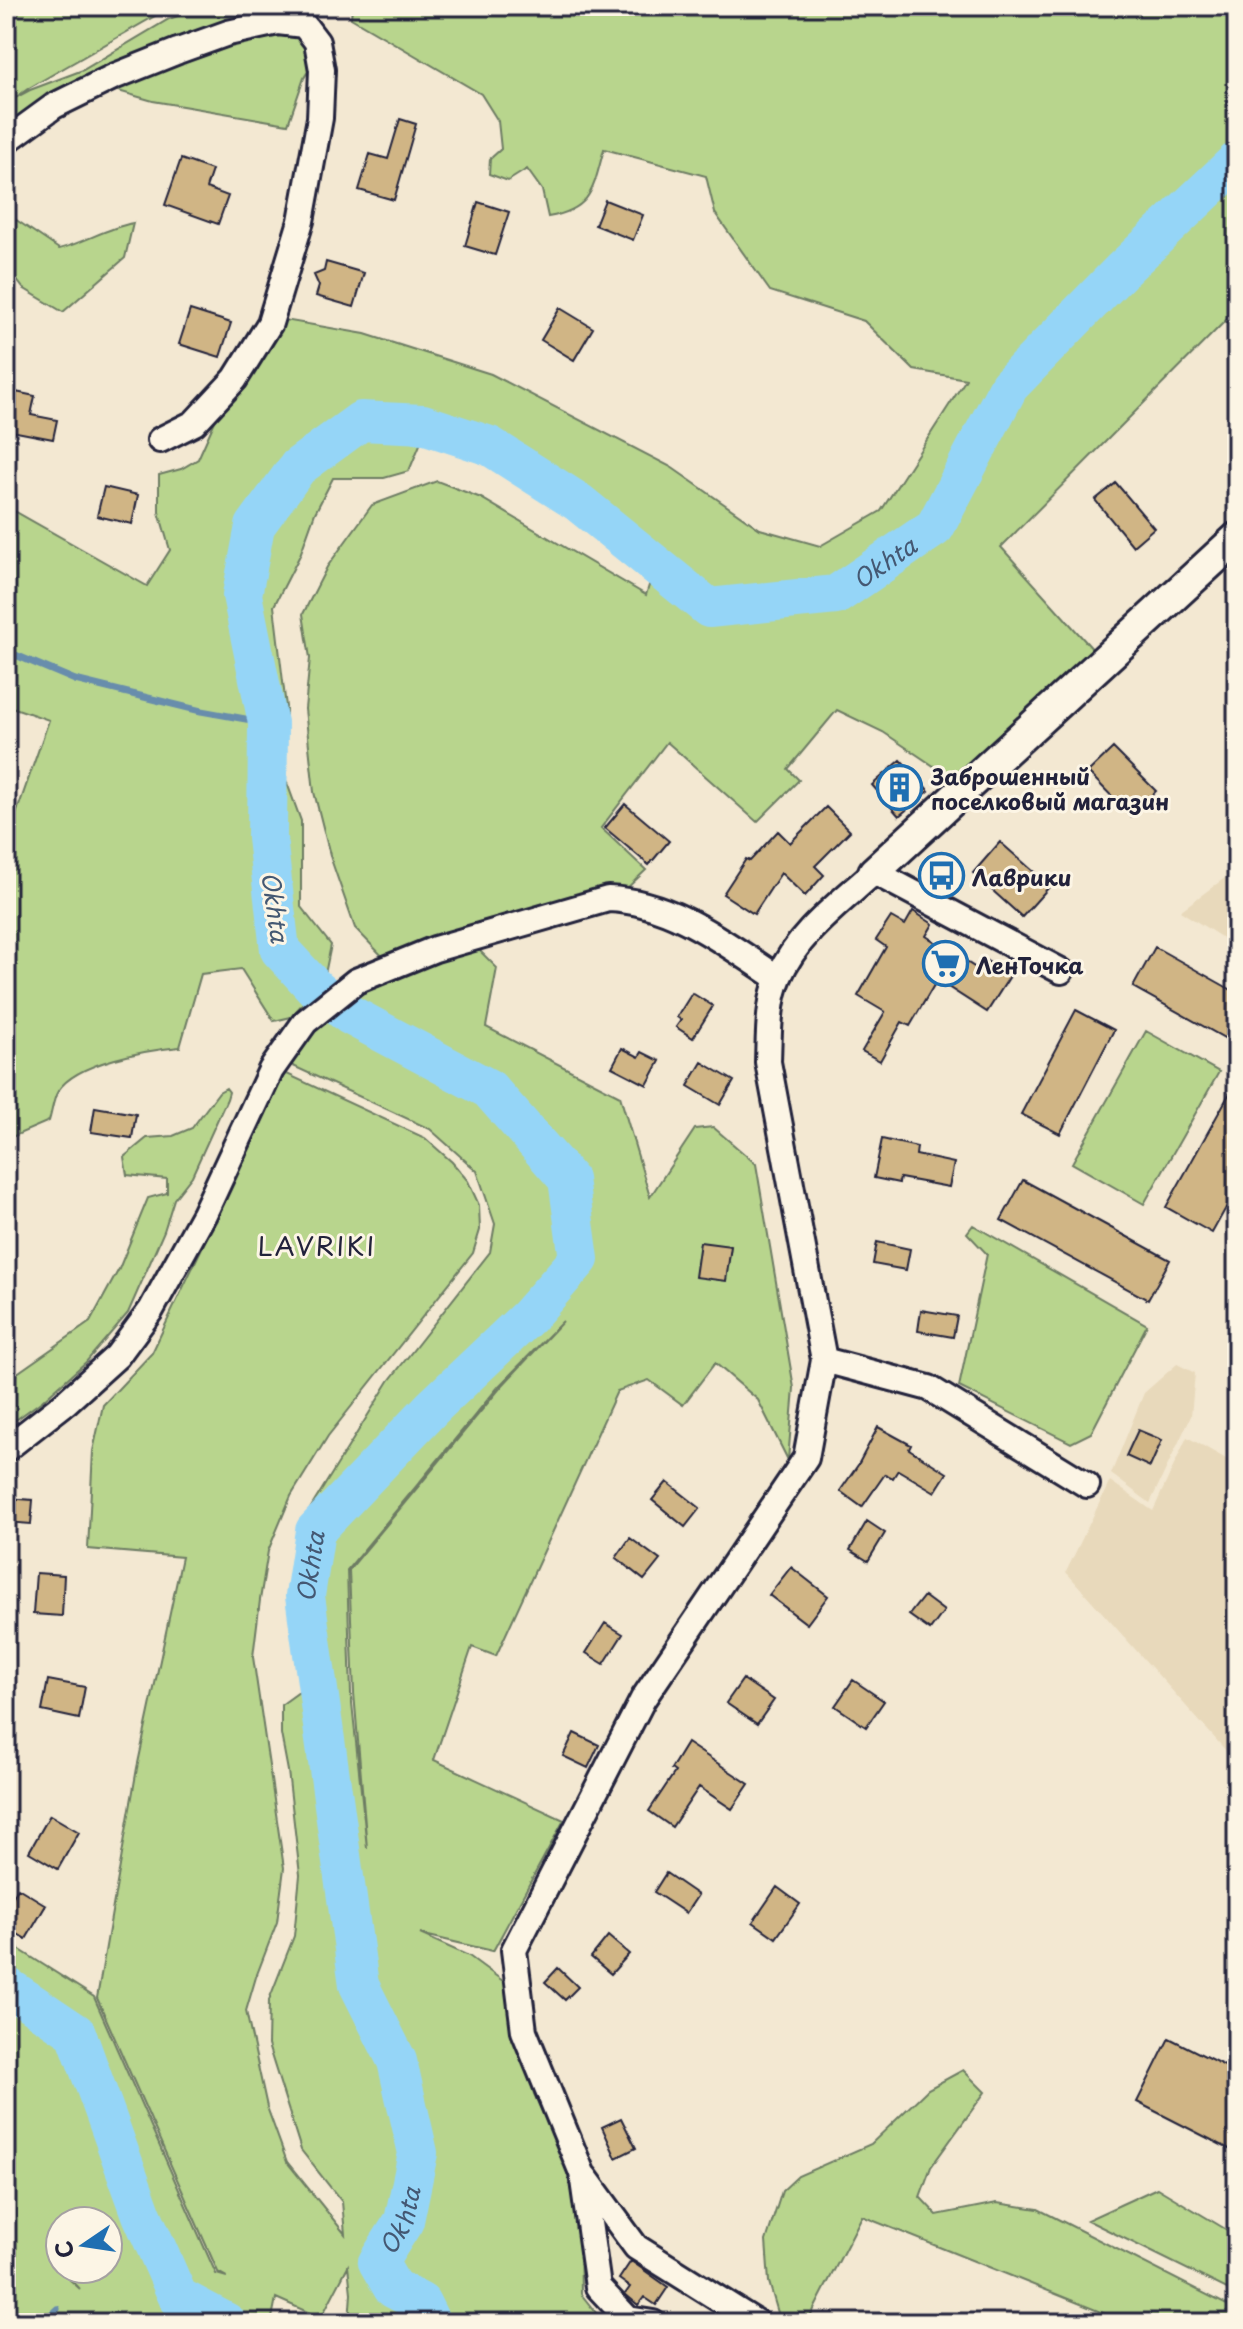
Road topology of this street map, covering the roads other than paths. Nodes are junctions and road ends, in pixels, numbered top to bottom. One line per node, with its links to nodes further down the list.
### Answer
1 (6, 141): 2 (street)
2 (160, 440)
3 (1237, 538): 4 (street)
4 (874, 872): 5 (street); 6 (street)
5 (1061, 971)
6 (778, 978): 7 (street); 8 (street)
7 (824, 1360): 9 (street); 10 (street)
8 (6, 1449)
9 (1087, 1485)
10 (582, 2173): 11 (street); 12 (street)
11 (653, 2323)
12 (757, 2323)

